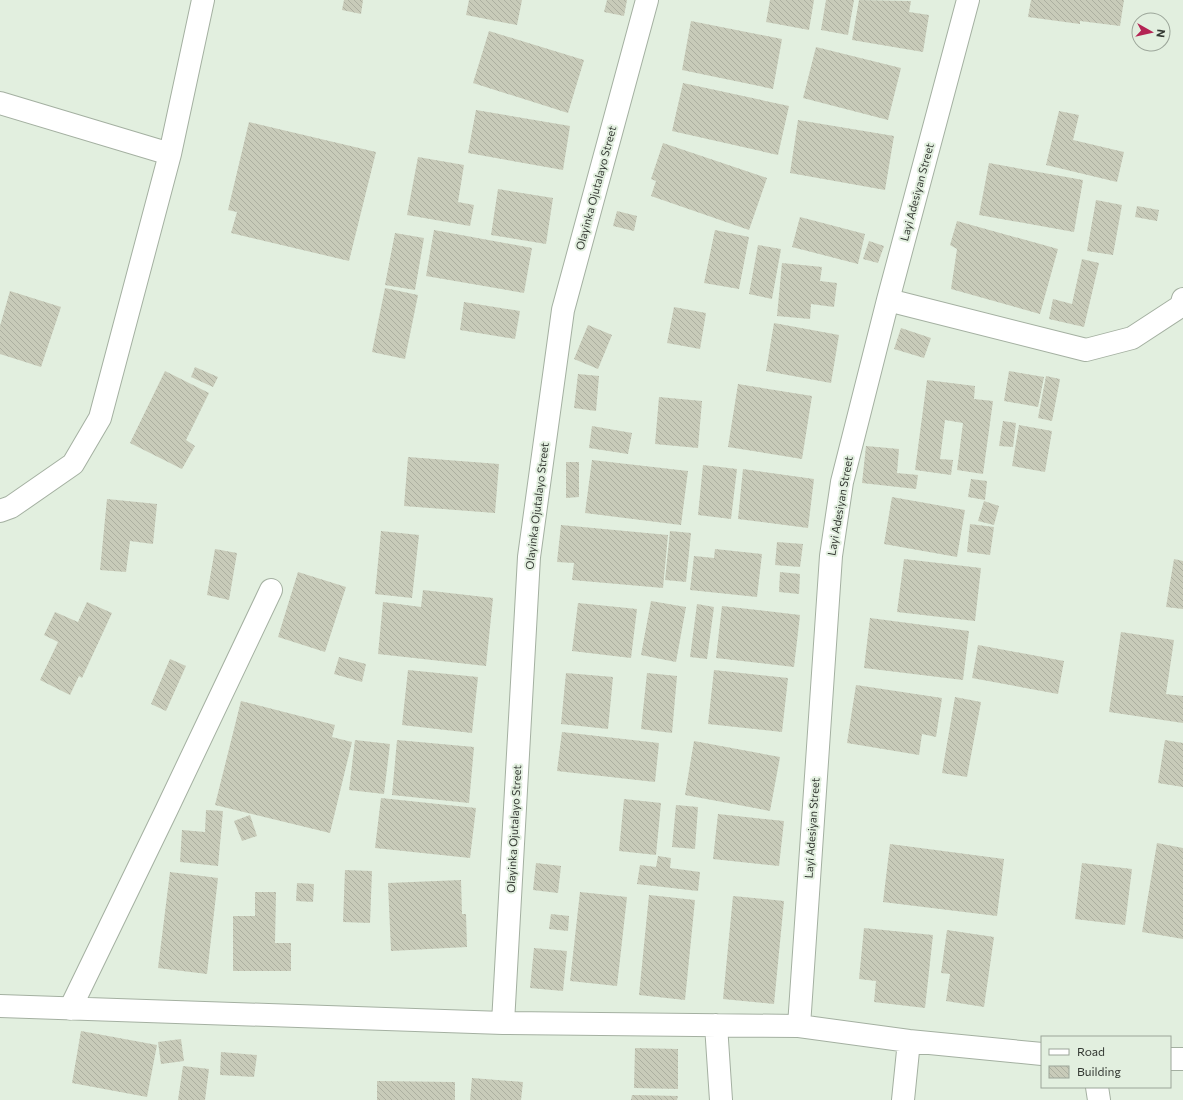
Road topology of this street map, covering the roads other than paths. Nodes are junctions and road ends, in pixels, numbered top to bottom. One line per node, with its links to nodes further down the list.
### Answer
1 (203, 0): 5 (street)
2 (647, 0): 12 (street, Olayinka Ojutalayo Street)
3 (968, 0): 7 (street, Layi Adesiyan Street)
4 (0, 103): 5 (street)
5 (170, 154): 8 (street)
6 (1183, 299): 7 (street)
7 (888, 300): 14 (street, Layi Adesiyan Street)
8 (0, 511)
9 (271, 590): 11 (street)
10 (0, 1006): 11 (street)
11 (70, 1009): 12 (street)
12 (503, 1023): 13 (street)
13 (716, 1025): 14 (street); 20 (street)
14 (799, 1026): 15 (street)
15 (909, 1041): 16 (street); 21 (street)
16 (1041, 1054)
17 (1171, 1059): 18 (street)
18 (1183, 1059)
19 (1097, 1088): 22 (street)
20 (721, 1100)
21 (903, 1100)
22 (1099, 1100)

